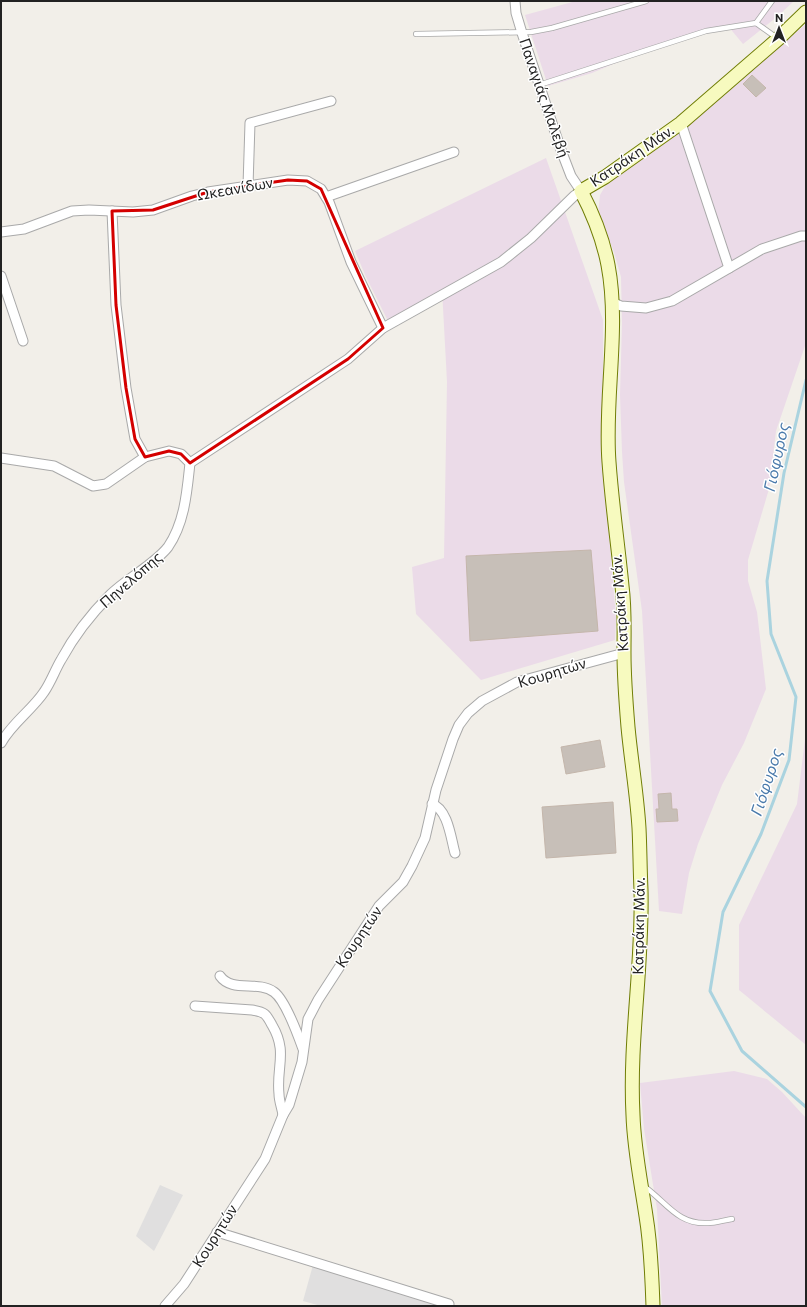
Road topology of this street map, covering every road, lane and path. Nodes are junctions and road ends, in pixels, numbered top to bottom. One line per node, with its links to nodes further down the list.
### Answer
1 (515, 1): 6 (street, Παναγιάς Μαλεβή)
2 (646, 1): 6 (lane)
3 (772, 1): 5 (lane)
4 (806, 12): 8 (street, Κατράκη Μάν.)
5 (756, 23): 8 (lane); 9 (lane)
6 (522, 33): 7 (lane); 9 (street, Παναγιάς Μαλεβή)
7 (416, 34)
8 (778, 39): 11 (street, Κατράκη Μάν.)
9 (539, 85): 14 (street, Παναγιάς Μαλεβή)
10 (331, 101): 13 (street)
11 (681, 123): 14 (street, Κατράκη Μάν.); 19 (street)
12 (454, 152): 15 (street)
13 (248, 186): 15 (street, Ωκεανίδων); 16 (street, Ωκεανίδων)
14 (581, 191): 21 (street, Κατράκη Μάν.); 22 (street)
15 (326, 197): 22 (street, Ωκεανίδων)
16 (112, 212): 17 (street, Ωκεανίδων); 24 (street)
17 (1, 232)
18 (806, 236): 19 (street)
19 (729, 268): 21 (street)
20 (1, 276): 23 (street)
21 (612, 302): 27 (street, Κατράκη Μάν.)
22 (383, 328): 26 (street)
23 (23, 341)
24 (145, 457): 25 (street); 26 (street)
25 (1, 458)
26 (190, 463): 28 (street, Πηνελόπης)
27 (624, 653): 29 (street, Κουρητών); 35 (street, Κατράκη Μάν.)
28 (1, 742)
29 (432, 804): 30 (street); 33 (street, Κουρητών)
30 (455, 853)
31 (220, 976): 33 (street)
32 (196, 1006): 34 (street)
33 (304, 1052): 34 (street, Κουρητών)
34 (283, 1115): 37 (street, Κουρητών)
35 (640, 1184): 36 (lane); 40 (street, Κατράκη Μάν.)
36 (732, 1219)
37 (217, 1232): 38 (street); 39 (street, Κουρητών)
38 (449, 1304)
39 (171, 1305)
40 (653, 1306)

